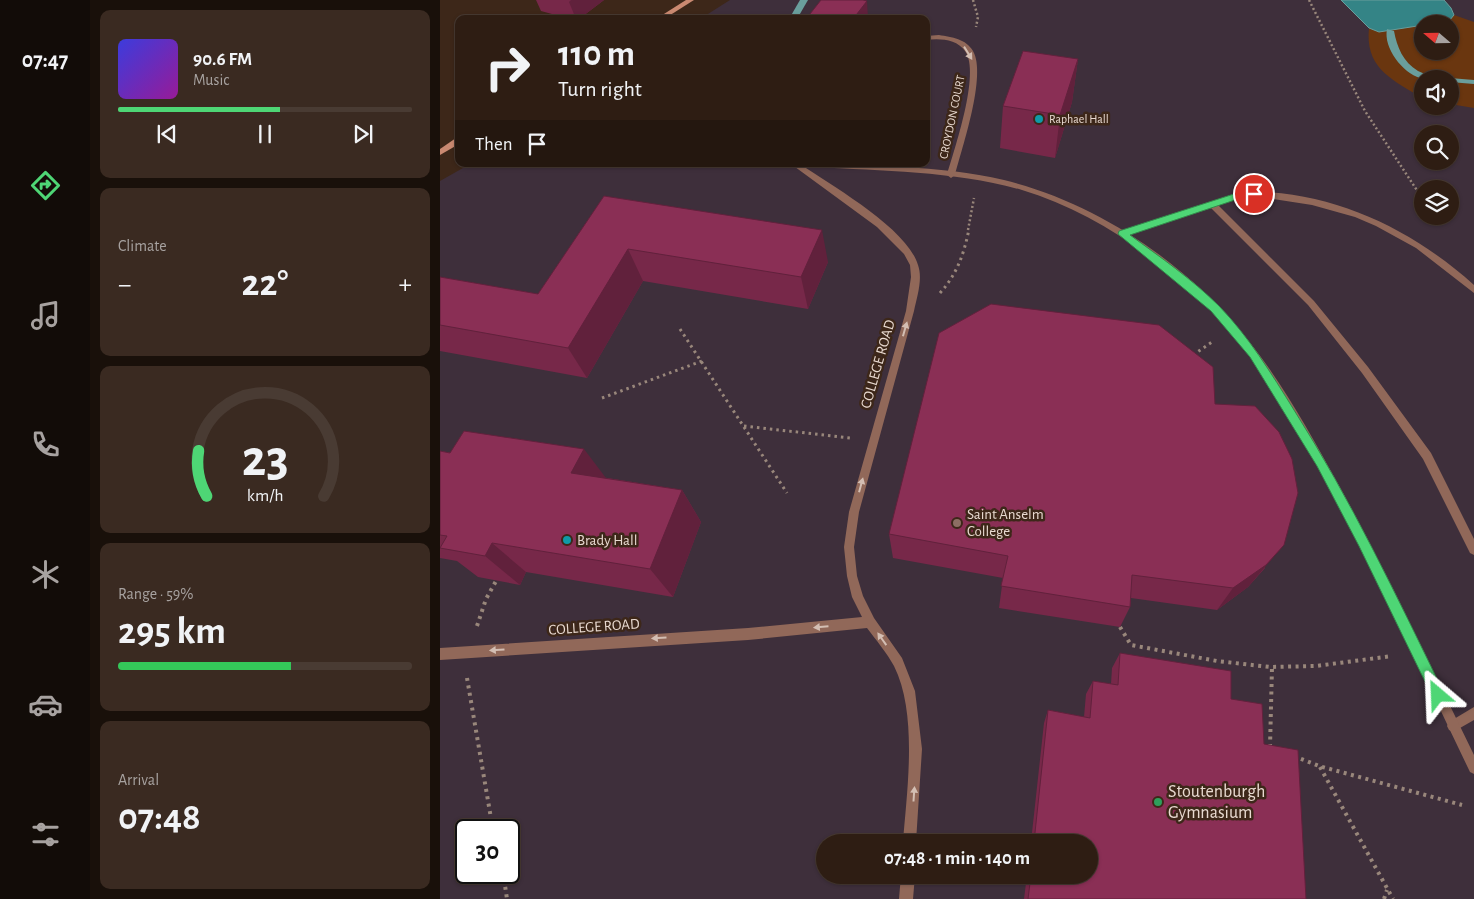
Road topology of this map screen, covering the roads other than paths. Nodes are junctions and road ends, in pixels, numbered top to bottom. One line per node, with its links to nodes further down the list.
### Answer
1 (691, 0): 2 (street)
2 (666, 15)
3 (930, 38): 8 (street, CROYDON COURT, one-way to 8)
4 (455, 143): 5 (street)
5 (440, 153)
6 (799, 167): 13 (street, COLLEGE ROAD, one-way to 6)
7 (861, 167): 8 (street)
8 (951, 175): 10 (street)
9 (1212, 204): 10 (street); 11 (street); 12 (street)
10 (1122, 234): 16 (street)
11 (1474, 290)
12 (1474, 550)
13 (870, 622): 14 (street, COLLEGE ROAD, one-way to 14); 18 (street, COLLEGE ROAD, one-way to 13)
14 (440, 654)
15 (1474, 713): 16 (street)
16 (1453, 726): 17 (street)
17 (1474, 768)
18 (911, 834)
19 (907, 884): 20 (street)
20 (906, 899)

